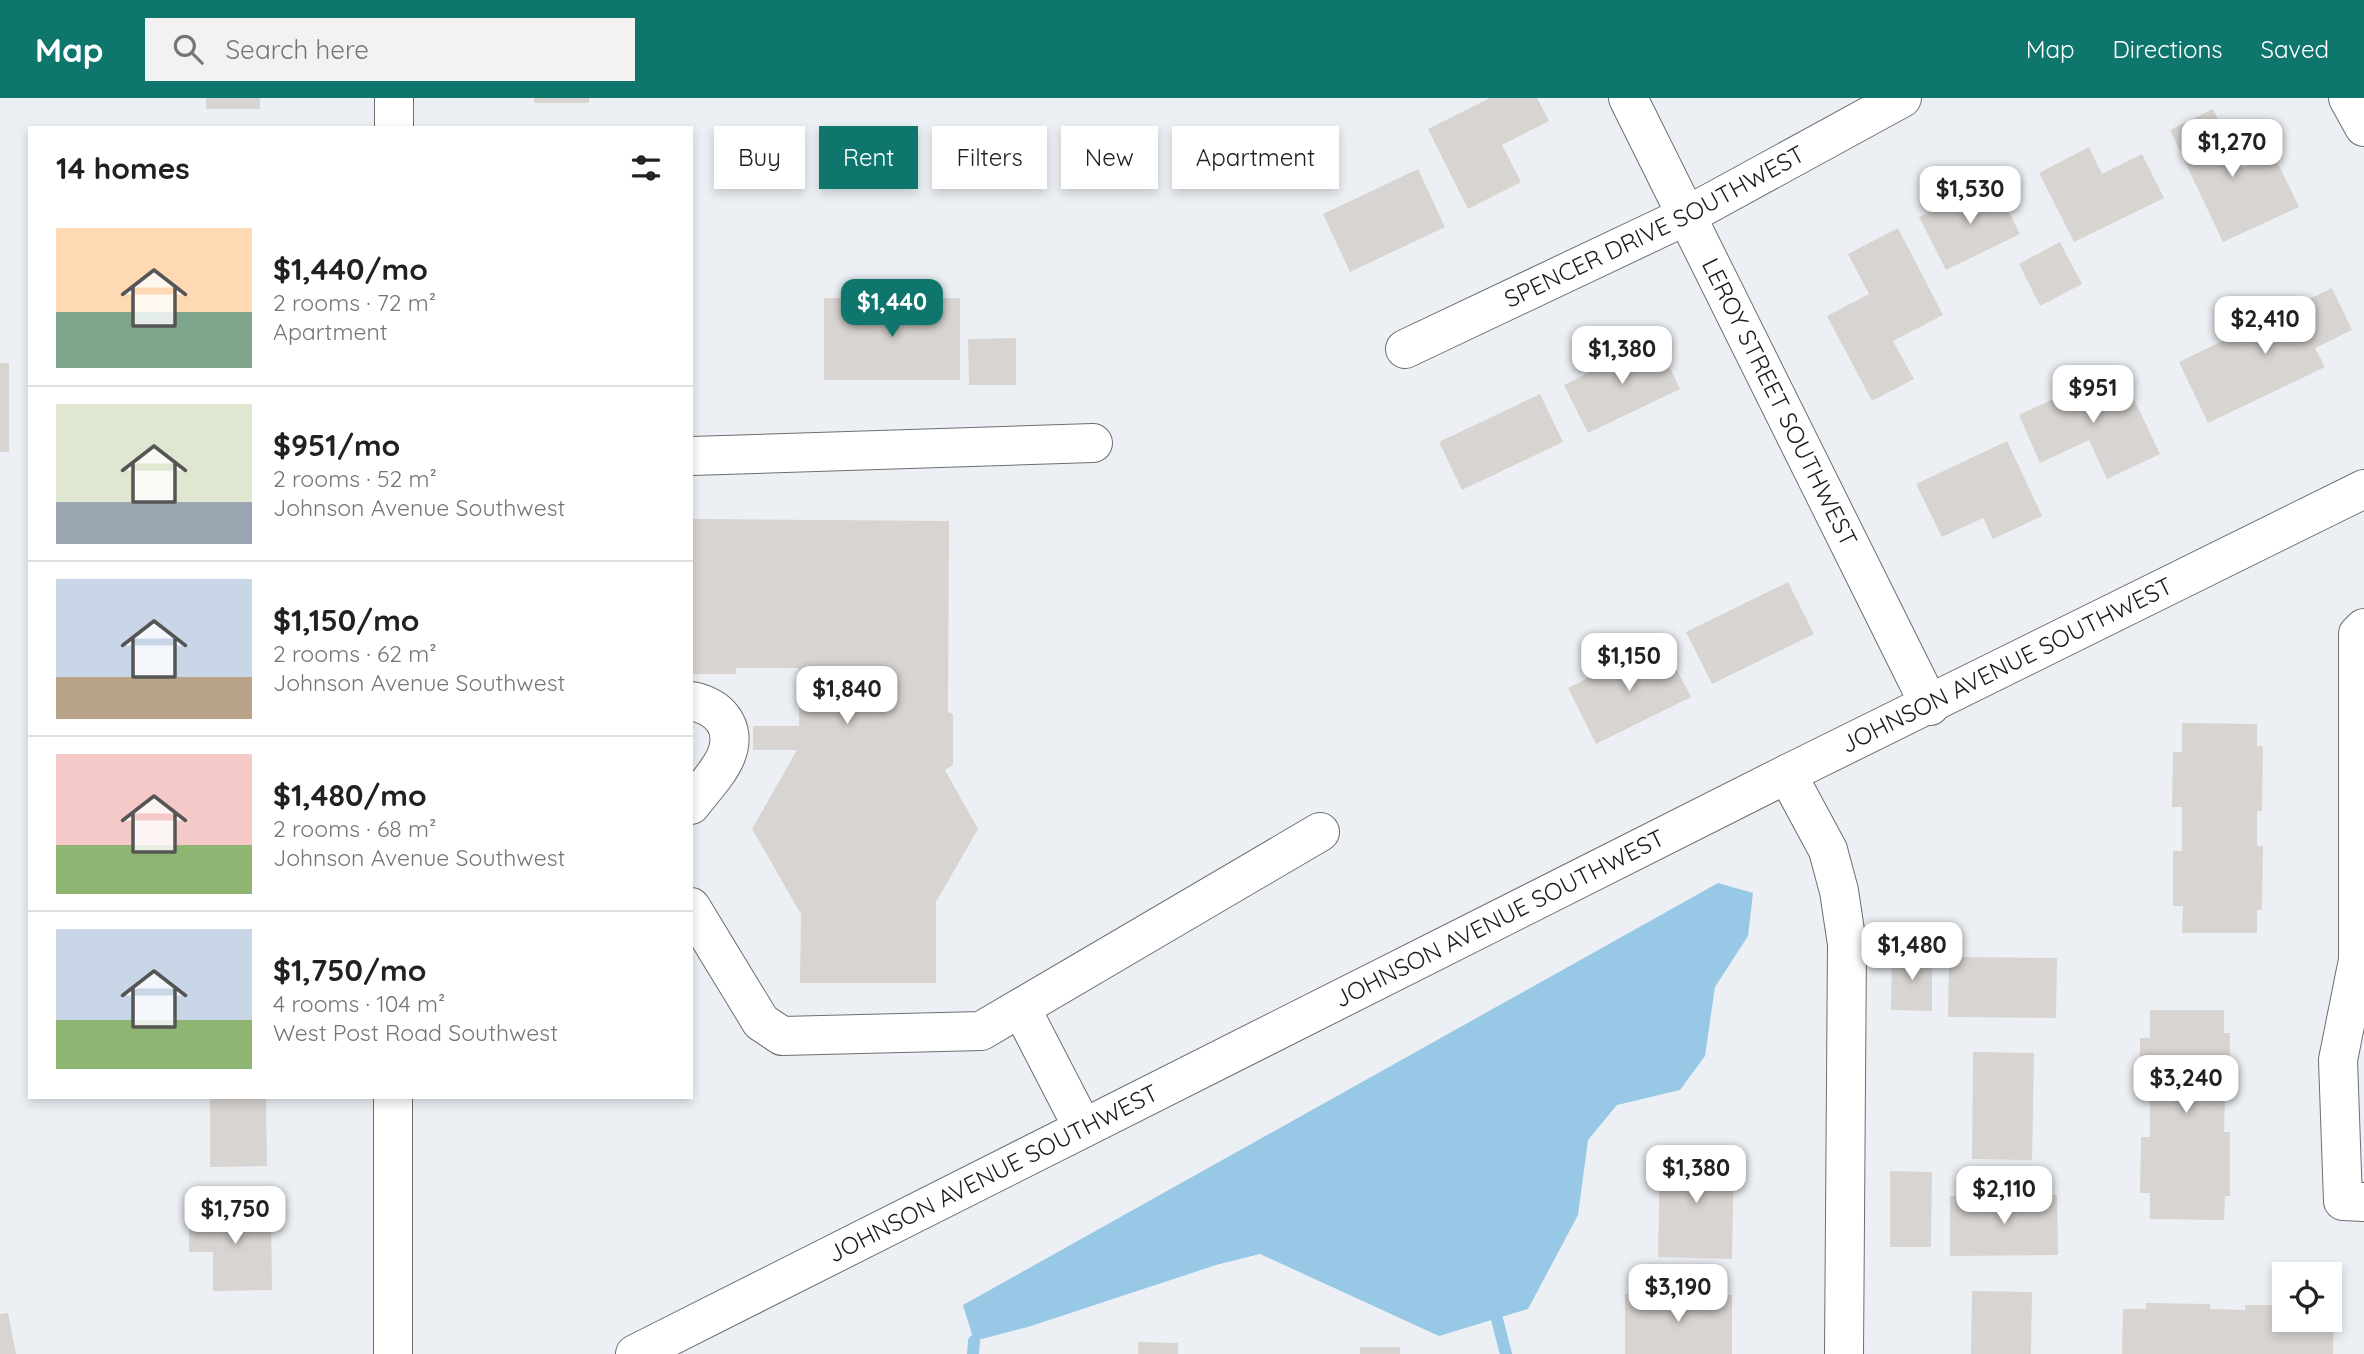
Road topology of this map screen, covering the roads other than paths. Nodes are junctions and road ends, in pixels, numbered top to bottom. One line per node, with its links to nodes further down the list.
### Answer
1 (394, 98): 5 (street)
2 (1628, 98): 7 (street, LEROY STREET SOUTHWEST)
3 (1902, 98): 7 (street, SPENCER DRIVE SOUTHWEST)
4 (2348, 98): 6 (street)
5 (394, 126)
6 (2364, 127)
7 (1688, 215): 8 (street, SPENCER DRIVE SOUTHWEST); 14 (street, LEROY STREET SOUTHWEST)
8 (1405, 349)
9 (1093, 443): 10 (street)
10 (693, 456)
11 (2364, 489): 14 (street, JOHNSON AVENUE SOUTHWEST)
12 (2364, 628): 20 (street)
13 (693, 701): 16 (street)
14 (1930, 706): 15 (street, JOHNSON AVENUE SOUTHWEST)
15 (1787, 774): 22 (street, JOHNSON AVENUE SOUTHWEST); 26 (street)
16 (693, 802)
17 (1320, 832): 19 (street)
18 (693, 910): 19 (street)
19 (1021, 1008): 22 (street)
20 (2351, 1080): 23 (street)
21 (393, 1099): 24 (street)
22 (1083, 1128): 25 (street, JOHNSON AVENUE SOUTHWEST)
23 (2364, 1202)
24 (393, 1354)
25 (635, 1354)
26 (1844, 1354)

